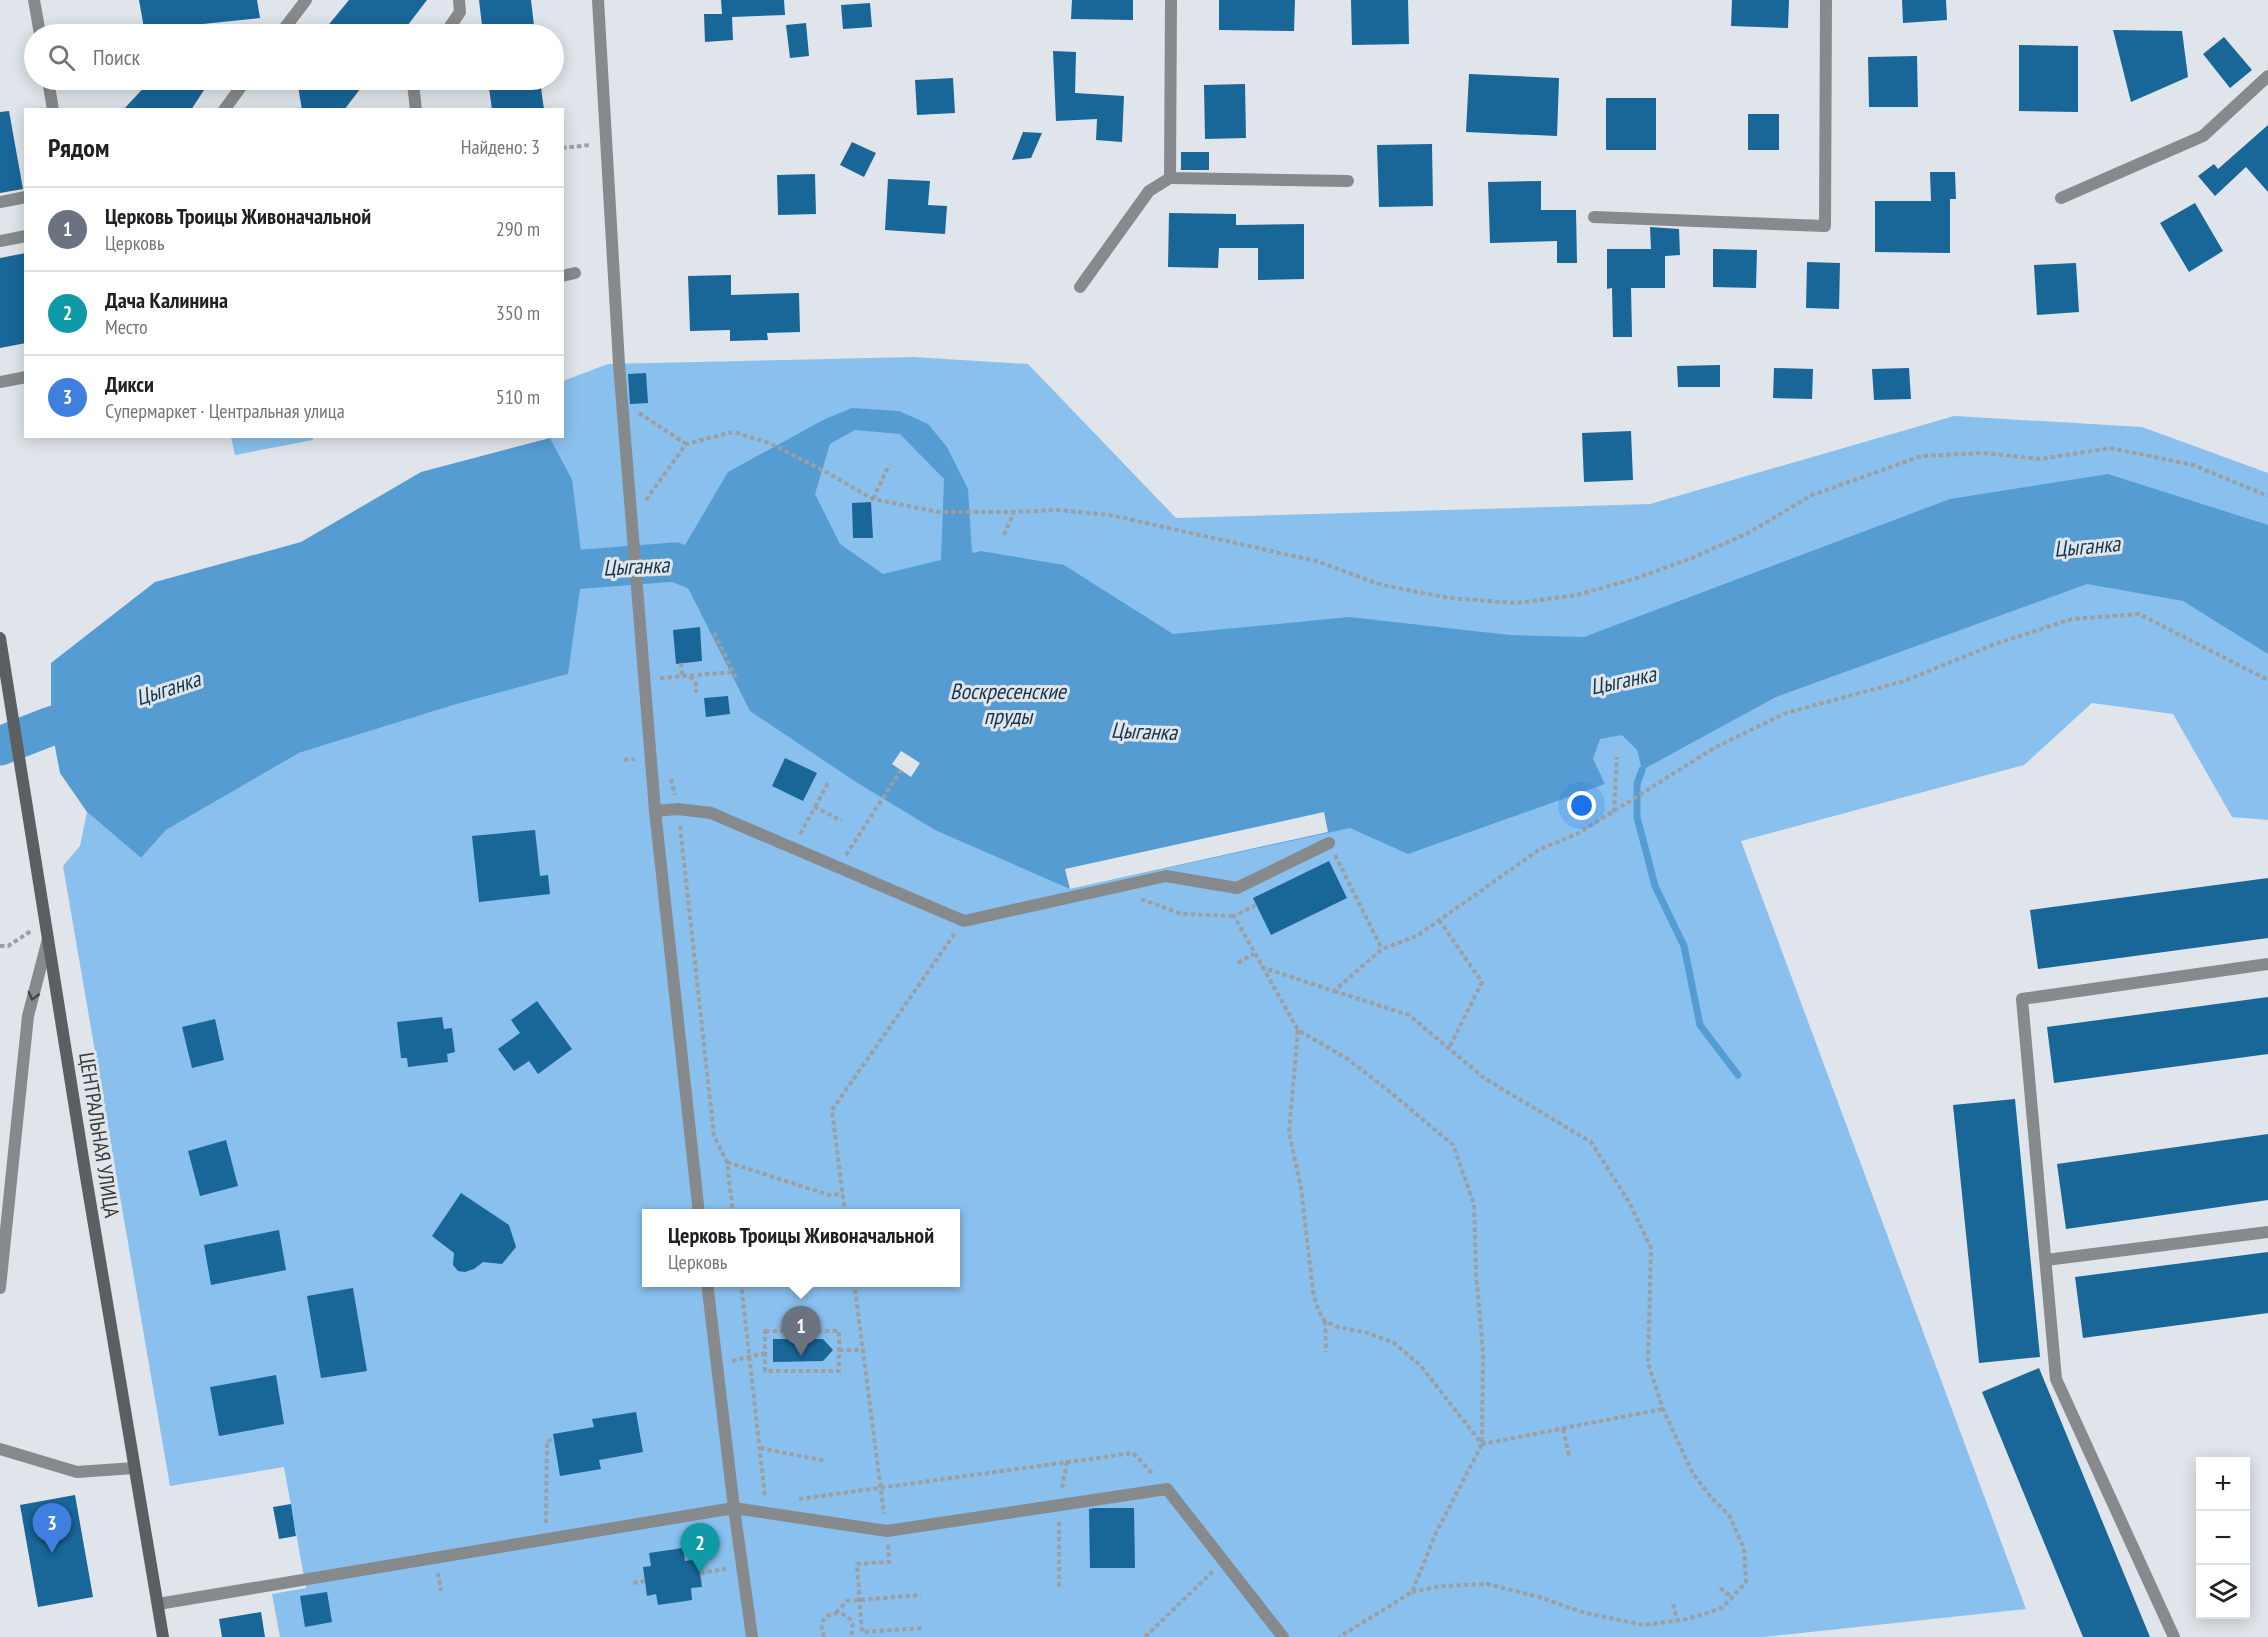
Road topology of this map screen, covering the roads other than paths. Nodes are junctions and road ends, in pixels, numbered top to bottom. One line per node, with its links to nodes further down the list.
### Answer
1 (34, 0): 7 (street)
2 (306, 0): 8 (street)
3 (459, 0): 9 (street)
4 (598, 0): 29 (street)
5 (1170, 0): 17 (street)
6 (1826, 0): 22 (street)
7 (38, 24)
8 (288, 24)
9 (452, 24)
10 (2268, 76): 20 (street)
11 (50, 90): 14 (street)
12 (239, 90): 15 (street)
13 (413, 90): 16 (street)
14 (53, 108)
15 (225, 108)
16 (416, 108)
17 (1170, 178): 18 (street); 25 (street)
18 (1348, 181)
19 (24, 197): 21 (street)
20 (2061, 198)
21 (0, 202)
22 (1594, 217)
23 (24, 236): 24 (street)
24 (0, 241)
25 (1080, 287)
26 (24, 378): 27 (street)
27 (0, 382)
28 (0, 638): 31 (main road, ЦЕНТРАЛЬНАЯ УЛИЦА)
29 (655, 811): 30 (street); 33 (street)
30 (1329, 843)
31 (48, 939): 37 (street, one-way to 37); 39 (main road, ЦЕНТРАЛЬНАЯ УЛИЦА)
32 (2268, 964): 35 (street)
33 (698, 1209)
34 (2268, 1232): 35 (street)
35 (2046, 1260): 45 (street)
36 (708, 1287): 40 (street)
37 (0, 1288)
38 (0, 1449): 39 (street)
39 (134, 1468): 41 (main road, ЦЕНТРАЛЬНАЯ УЛИЦА)
40 (734, 1508): 41 (street); 43 (street); 44 (street)
41 (158, 1604): 42 (main road, ЦЕНТРАЛЬНАЯ УЛИЦА)
42 (163, 1637)
43 (752, 1637)
44 (1282, 1637)
45 (2174, 1637)

